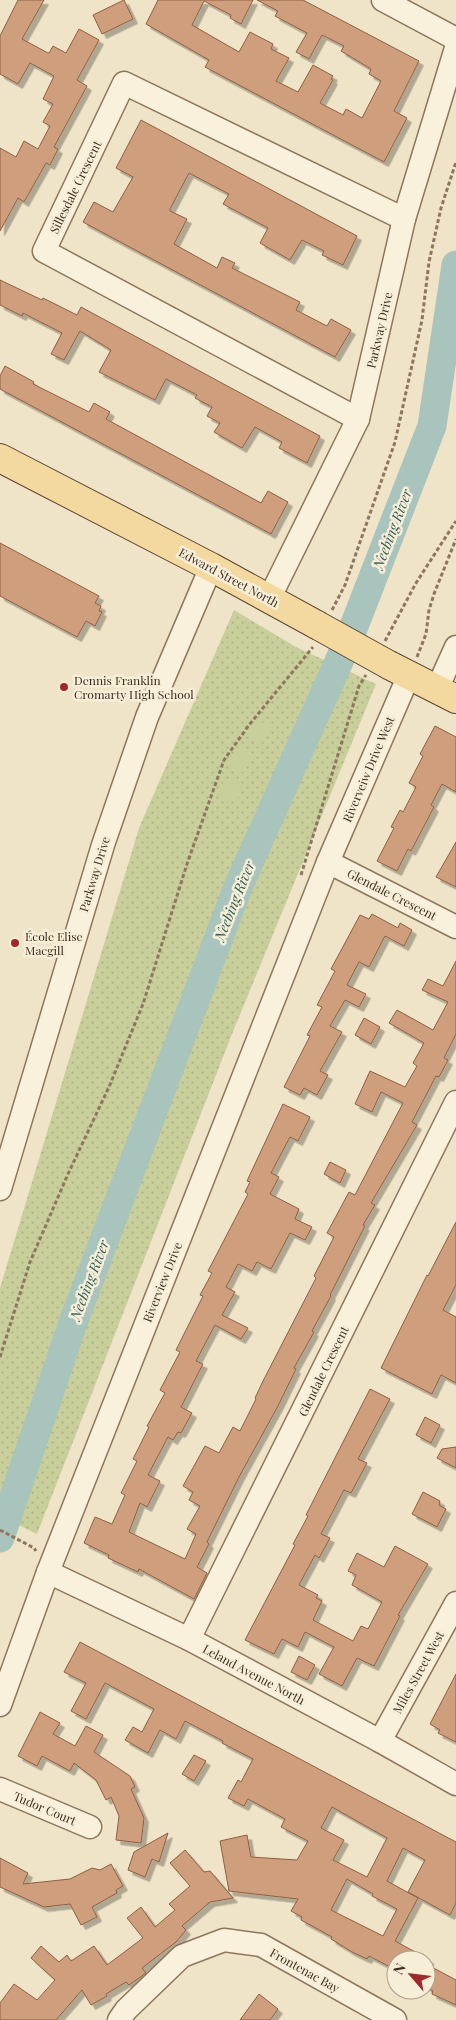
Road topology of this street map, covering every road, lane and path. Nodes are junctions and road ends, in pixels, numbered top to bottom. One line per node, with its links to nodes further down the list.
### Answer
1 (383, 0): 2 (street)
2 (456, 39)
3 (456, 48): 5 (street, Parkway Drive)
4 (456, 162): 11 (path)
5 (404, 219): 6 (street, Parkway Drive); 6 (street, Sillesdale Crescent)
6 (358, 419): 10 (street, Parkway Drive)
7 (0, 458): 9 (main road, Edward Street North)
8 (456, 539): 13 (path)
9 (211, 567): 10 (main road, Edward Street North); 18 (street, Parkway Drive)
10 (269, 599): 11 (main road, Edward Street North)
11 (321, 628): 13 (main road, Edward Street North, bridge); 19 (path)
12 (456, 647): 14 (street)
13 (399, 670): 14 (main road, Edward Street North); 15 (street, Riverveiw Drive West)
14 (446, 694)
15 (328, 862): 16 (street, Glendale Crescent); 22 (street, Riverview Drive)
16 (456, 927)
17 (456, 1102): 24 (street, Glendale Crescent)
18 (0, 1189)
19 (0, 1357)
20 (0, 1530): 21 (path)
21 (34, 1548)
22 (48, 1572): 24 (street, Leland Avenue North); 25 (street, Riverview Drive)
23 (456, 1604): 26 (street, Miles Street West)
24 (189, 1639): 26 (street, Leland Avenue North)
25 (0, 1705)
26 (380, 1741): 27 (street, Leland Avenue North)
27 (456, 1784)
28 (0, 1789): 29 (street, Tudor Court)
29 (90, 1827)
30 (120, 2020): 31 (street, Frontenac Bay)
31 (395, 2020)

